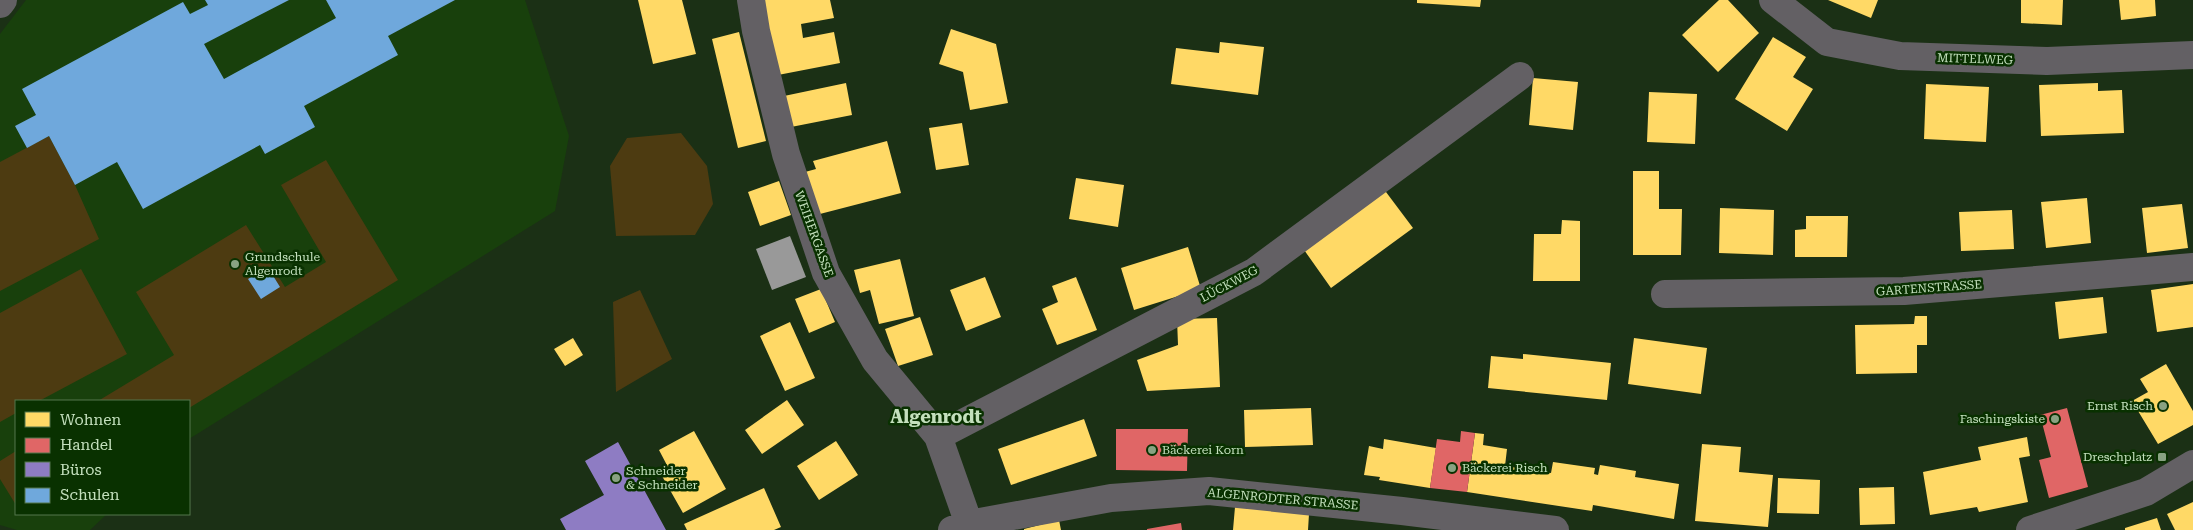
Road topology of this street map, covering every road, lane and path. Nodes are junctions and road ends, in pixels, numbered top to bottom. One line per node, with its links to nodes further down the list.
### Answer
1 (3, 0): 4 (street)
2 (751, 0): 9 (street, WEIHERGASSE)
3 (1773, 0): 5 (street, MITTELWEG)
4 (0, 4)
5 (2193, 54)
6 (1520, 76): 9 (street, LÜCKWEG)
7 (2193, 267): 8 (street, GARTENSTRASSE)
8 (1665, 294)
9 (938, 436): 11 (street, WEIHERGASSE)
10 (2193, 464): 13 (street)
11 (960, 527): 12 (street, ALGENRODTER STRASSE)
12 (1555, 530)
13 (2030, 530)

